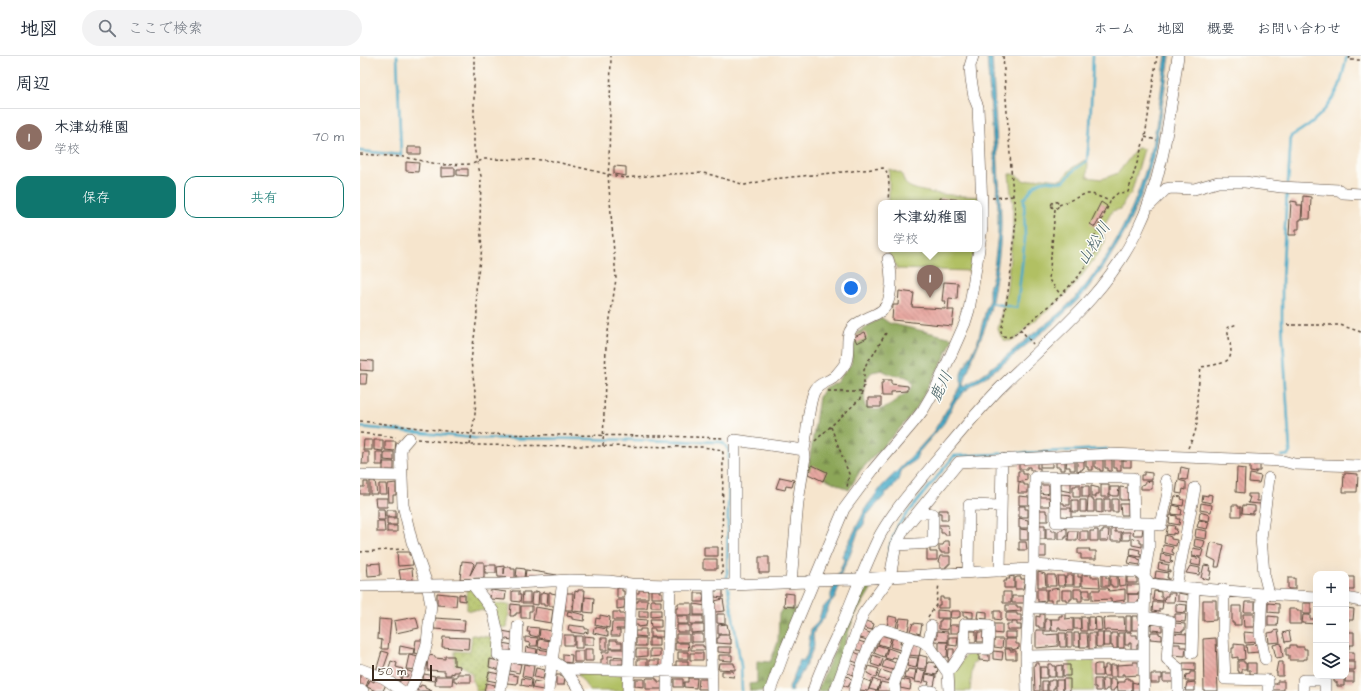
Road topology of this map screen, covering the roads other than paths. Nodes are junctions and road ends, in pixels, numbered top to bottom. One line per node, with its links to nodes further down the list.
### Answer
1 (973, 56): 4 (street)
2 (1178, 56): 6 (street)
3 (1361, 194): 6 (street)
4 (982, 200)
5 (982, 200): 7 (street)
6 (1148, 207): 30 (street)
7 (982, 227)
8 (978, 252): 31 (street)
9 (888, 259): 11 (street)
10 (409, 438): 15 (street)
11 (804, 450): 33 (street); 39 (street)
12 (1002, 459): 13 (street); 20 (street); 21 (street)
13 (1361, 466)
14 (360, 475): 15 (street)
15 (401, 476): 34 (street)
16 (1055, 477): 22 (street); 22 (street); 25 (street)
17 (1268, 478): 44 (street)
18 (1166, 480): 23 (street)
19 (1195, 488): 41 (street)
20 (1001, 506): 26 (street); 27 (street)
21 (919, 511): 24 (street); 24 (street)
22 (1134, 523): 23 (street)
23 (1149, 523): 28 (street)
24 (896, 545): 29 (street)
25 (1032, 567): 26 (street); 28 (street); 48 (street)
26 (1000, 570): 27 (street)
27 (968, 572): 29 (street)
28 (1144, 576): 41 (street); 49 (street)
29 (890, 577): 30 (street); 80 (street)
30 (858, 579): 31 (street); 79 (street)
31 (817, 580): 33 (street); 78 (street)
32 (563, 581): 35 (street); 36 (street); 60 (street)
33 (791, 582): 39 (street)
34 (427, 584): 35 (street); 40 (street); 71 (street)
35 (472, 584): 58 (street)
36 (631, 584): 37 (street); 63 (street)
37 (670, 585): 38 (street); 64 (street)
38 (709, 585): 39 (street); 65 (street)
39 (728, 585)
40 (360, 586)
41 (1176, 587): 42 (street)
42 (1194, 588): 43 (street); 55 (street)
43 (1224, 590): 44 (street); 90 (street)
44 (1265, 594): 45 (street); 59 (street)
45 (1313, 597)
46 (1349, 599): 47 (street)
47 (1361, 601)
48 (1029, 608): 49 (street); 57 (street)
49 (1144, 612): 56 (street); 89 (street)
50 (518, 626): 58 (street)
51 (931, 626): 53 (street)
52 (910, 637): 53 (street); 81 (street); 82 (street)
53 (927, 645): 66 (street)
54 (964, 649): 66 (street)
55 (1192, 653)
56 (1144, 654): 57 (street); 87 (street)
57 (1026, 656): 86 (street)
58 (512, 657): 60 (street); 72 (street)
59 (1265, 659)
60 (553, 661): 62 (street); 73 (street)
61 (360, 669): 70 (street)
62 (565, 669): 63 (street); 74 (street)
63 (629, 670): 64 (street); 75 (street)
64 (668, 671): 65 (street); 76 (street)
65 (712, 672): 77 (street)
66 (948, 673): 85 (street)
67 (1325, 682): 91 (street)
68 (360, 690): 69 (street)
69 (363, 691)
70 (402, 691)
71 (410, 691)
72 (500, 691)
73 (548, 691)
74 (580, 691)
75 (628, 691)
76 (668, 691)
77 (712, 691)
78 (770, 691)
79 (813, 691)
80 (835, 691)
81 (854, 691)
82 (895, 691)
83 (925, 691): 84 (street)
84 (932, 691)
85 (949, 691)
86 (1027, 691)
87 (1144, 691): 88 (street)
88 (1148, 691)
89 (1178, 691)
90 (1268, 691)
91 (1302, 691)

